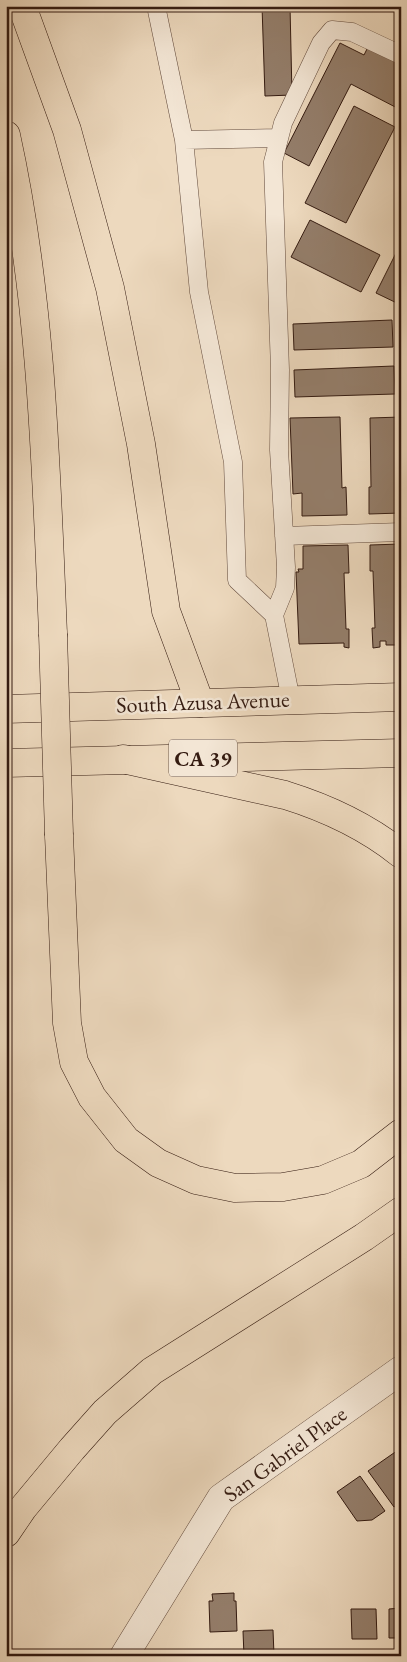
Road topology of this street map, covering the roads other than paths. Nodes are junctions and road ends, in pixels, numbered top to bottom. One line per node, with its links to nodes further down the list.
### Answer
1 (22, 6): 12 (main road)
2 (156, 6): 6 (lane)
3 (401, 55): 5 (lane)
4 (6, 135): 18 (main road, bridge)
5 (279, 138): 6 (lane); 8 (lane)
6 (184, 140): 9 (lane)
7 (401, 532): 8 (lane)
8 (284, 536): 9 (lane)
9 (274, 615): 11 (lane)
10 (401, 697): 11 (main road, South Azusa Avenue)
11 (291, 700): 12 (main road, South Azusa Avenue)
12 (200, 702): 13 (main road, South Azusa Avenue)
13 (6, 709)
14 (401, 754): 15 (main road, CA 39)
15 (123, 759): 16 (main road, CA 39); 17 (main road)
16 (6, 763)
17 (401, 854)
18 (401, 1132)
19 (401, 1211): 21 (main road)
20 (401, 1370): 22 (street, San Gabriel Place)
21 (6, 1533)
22 (124, 1656)

